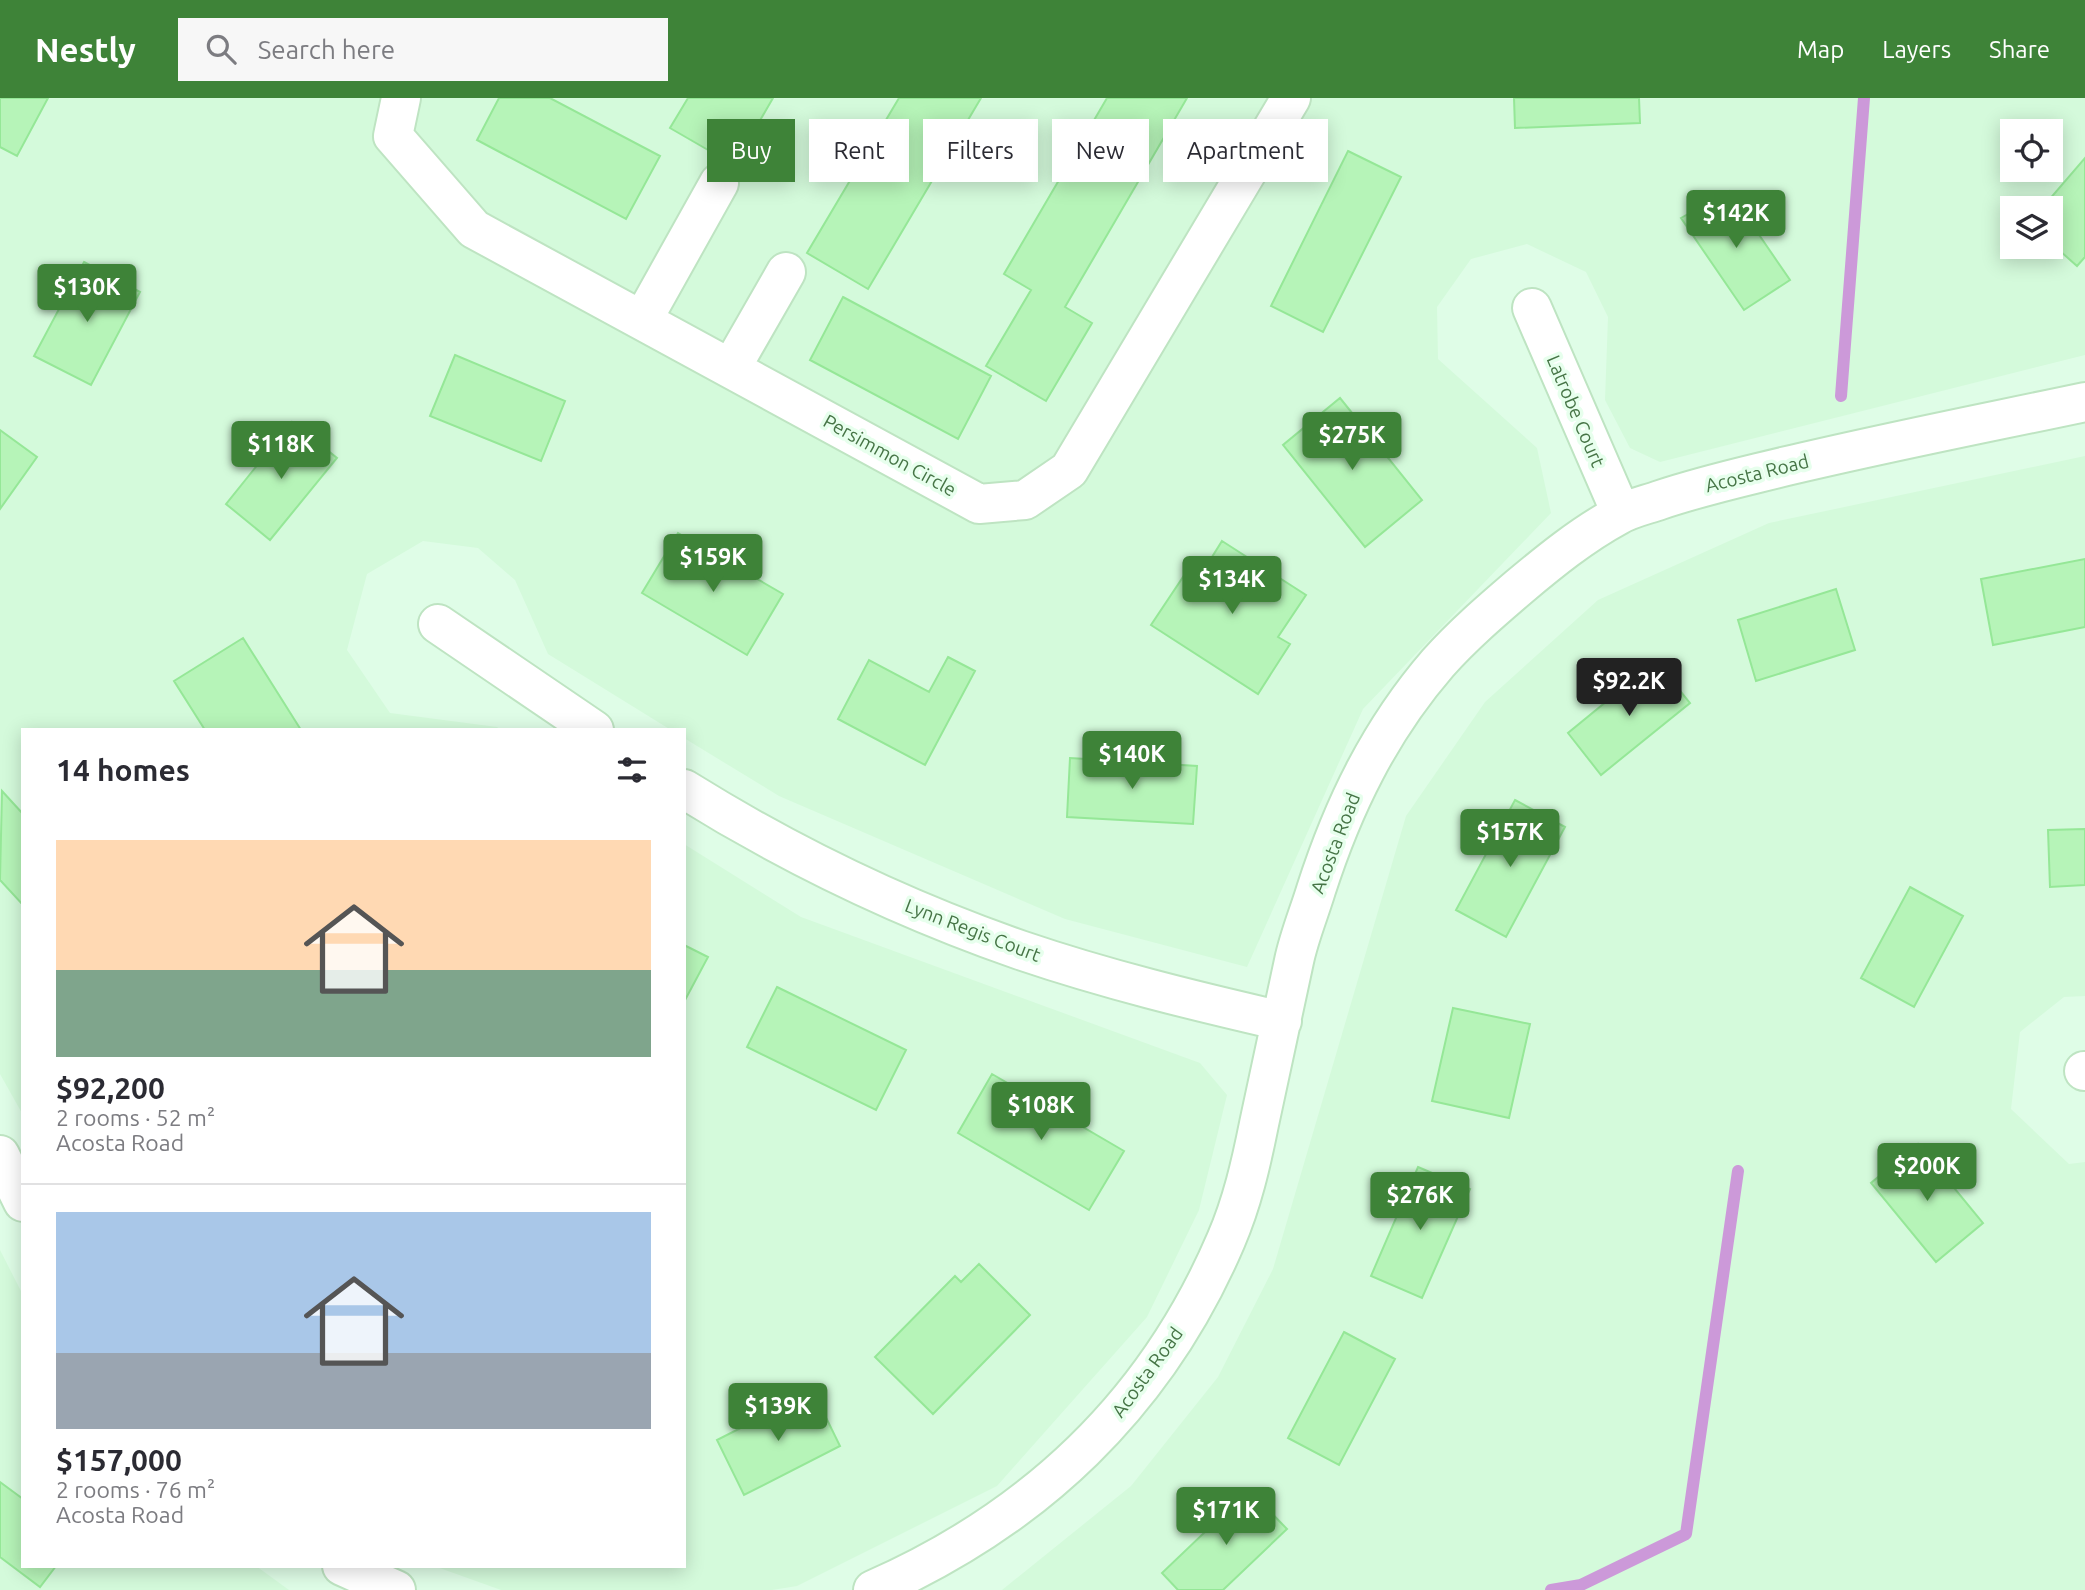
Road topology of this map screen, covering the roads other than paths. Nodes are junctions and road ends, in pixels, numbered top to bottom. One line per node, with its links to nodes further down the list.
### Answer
1 (401, 98): 6 (street, Persimmon Circle)
2 (1291, 98): 7 (street, Persimmon Circle)
3 (719, 183): 6 (street)
4 (786, 272): 7 (street)
5 (1532, 308): 9 (street, Latrobe Court)
6 (643, 319): 7 (street, Persimmon Circle)
7 (732, 368)
8 (2085, 402): 9 (street, Acosta Road)
9 (1621, 513): 13 (street, Acosta Road)
10 (438, 624): 11 (street)
11 (591, 728)
12 (686, 790): 13 (street, Lynn Regis Court)
13 (1282, 1021): 18 (street, Acosta Road)
14 (0, 1155): 15 (street)
15 (21, 1198)
16 (346, 1568): 17 (street)
17 (396, 1590)
18 (873, 1590)

